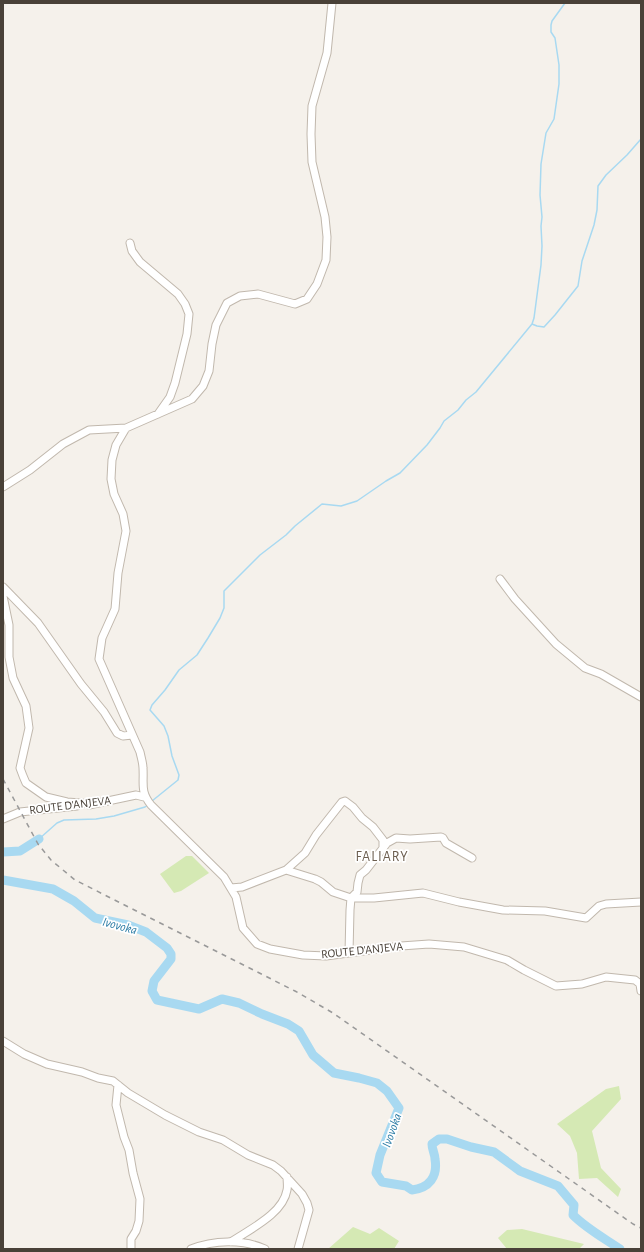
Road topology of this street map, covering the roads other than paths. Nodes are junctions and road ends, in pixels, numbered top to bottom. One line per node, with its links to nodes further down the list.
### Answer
1 (332, 3): 3 (street)
2 (130, 243): 3 (street)
3 (158, 414): 4 (street)
4 (126, 428): 5 (street); 10 (street)
5 (3, 487)
6 (500, 579): 9 (street)
7 (3, 587): 10 (street)
8 (3, 596): 14 (street)
9 (641, 697)
10 (132, 735): 11 (street)
11 (142, 783): 12 (street); 13 (street)
12 (127, 797): 13 (street, ROUTE D'ANJEVA); 14 (street, ROUTE D'ANJEVA)
13 (145, 798): 19 (street, ROUTE D'ANJEVA)
14 (94, 804): 15 (street, ROUTE D'ANJEVA)
15 (3, 819)
16 (383, 849): 17 (street); 18 (street); 20 (street)
17 (472, 858)
18 (286, 870): 19 (street); 20 (street)
19 (230, 888): 22 (street, ROUTE D'ANJEVA)
20 (352, 898): 21 (street); 22 (street)
21 (641, 902)
22 (349, 954): 23 (street, ROUTE D'ANJEVA)
23 (641, 990)
24 (3, 1041): 25 (street)
25 (118, 1085): 26 (street); 28 (street)
26 (288, 1177): 27 (street); 31 (street)
27 (231, 1242): 29 (street); 30 (street)
28 (131, 1249)
29 (191, 1249)
30 (265, 1249)
31 (298, 1249)

